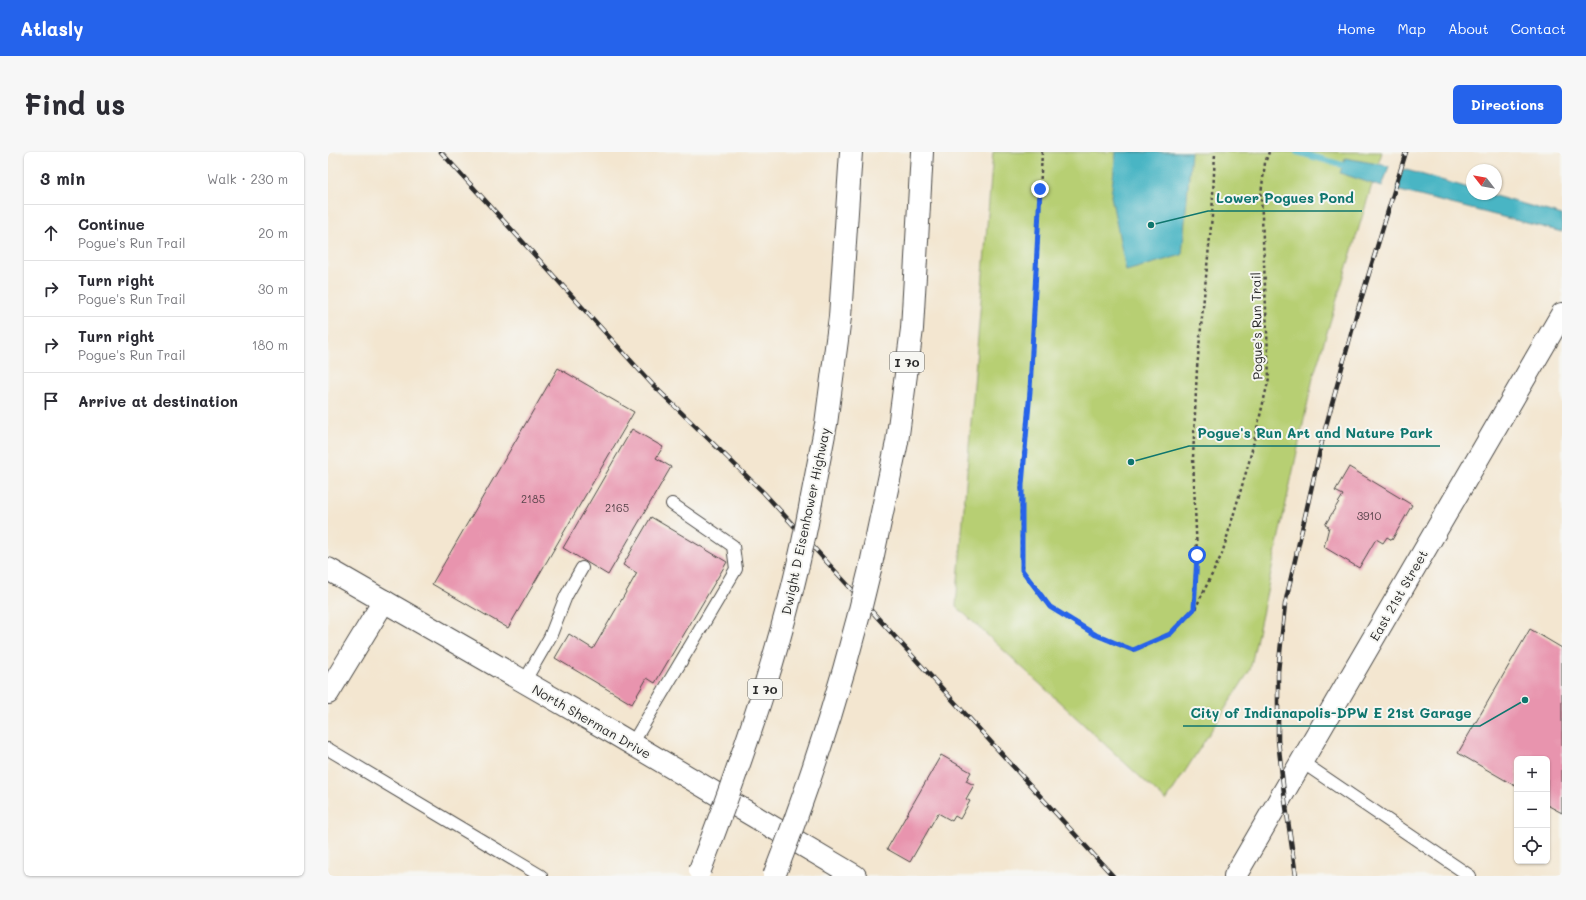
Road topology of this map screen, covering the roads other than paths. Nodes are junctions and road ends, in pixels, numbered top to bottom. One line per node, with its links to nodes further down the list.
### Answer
1 (851, 152): 13 (main road, Dwight D Eisenhower Highway / I 70, bridge)
2 (922, 152): 15 (main road, I 70, bridge)
3 (1562, 314): 12 (main road, East 21st Street)
4 (672, 504): 10 (lane)
5 (328, 568): 7 (main road, North Sherman Drive)
6 (582, 568): 8 (lane)
7 (384, 601): 8 (main road, North Sherman Drive); 9 (main road)
8 (524, 682): 10 (main road, North Sherman Drive)
9 (328, 694)
10 (632, 744): 16 (main road, North Sherman Drive)
11 (328, 749): 14 (lane)
12 (1302, 762): 17 (main road, East 21st Street); 18 (lane)
13 (699, 873)
14 (541, 876)
15 (774, 876)
16 (855, 876)
17 (1235, 876)
18 (1470, 876)

